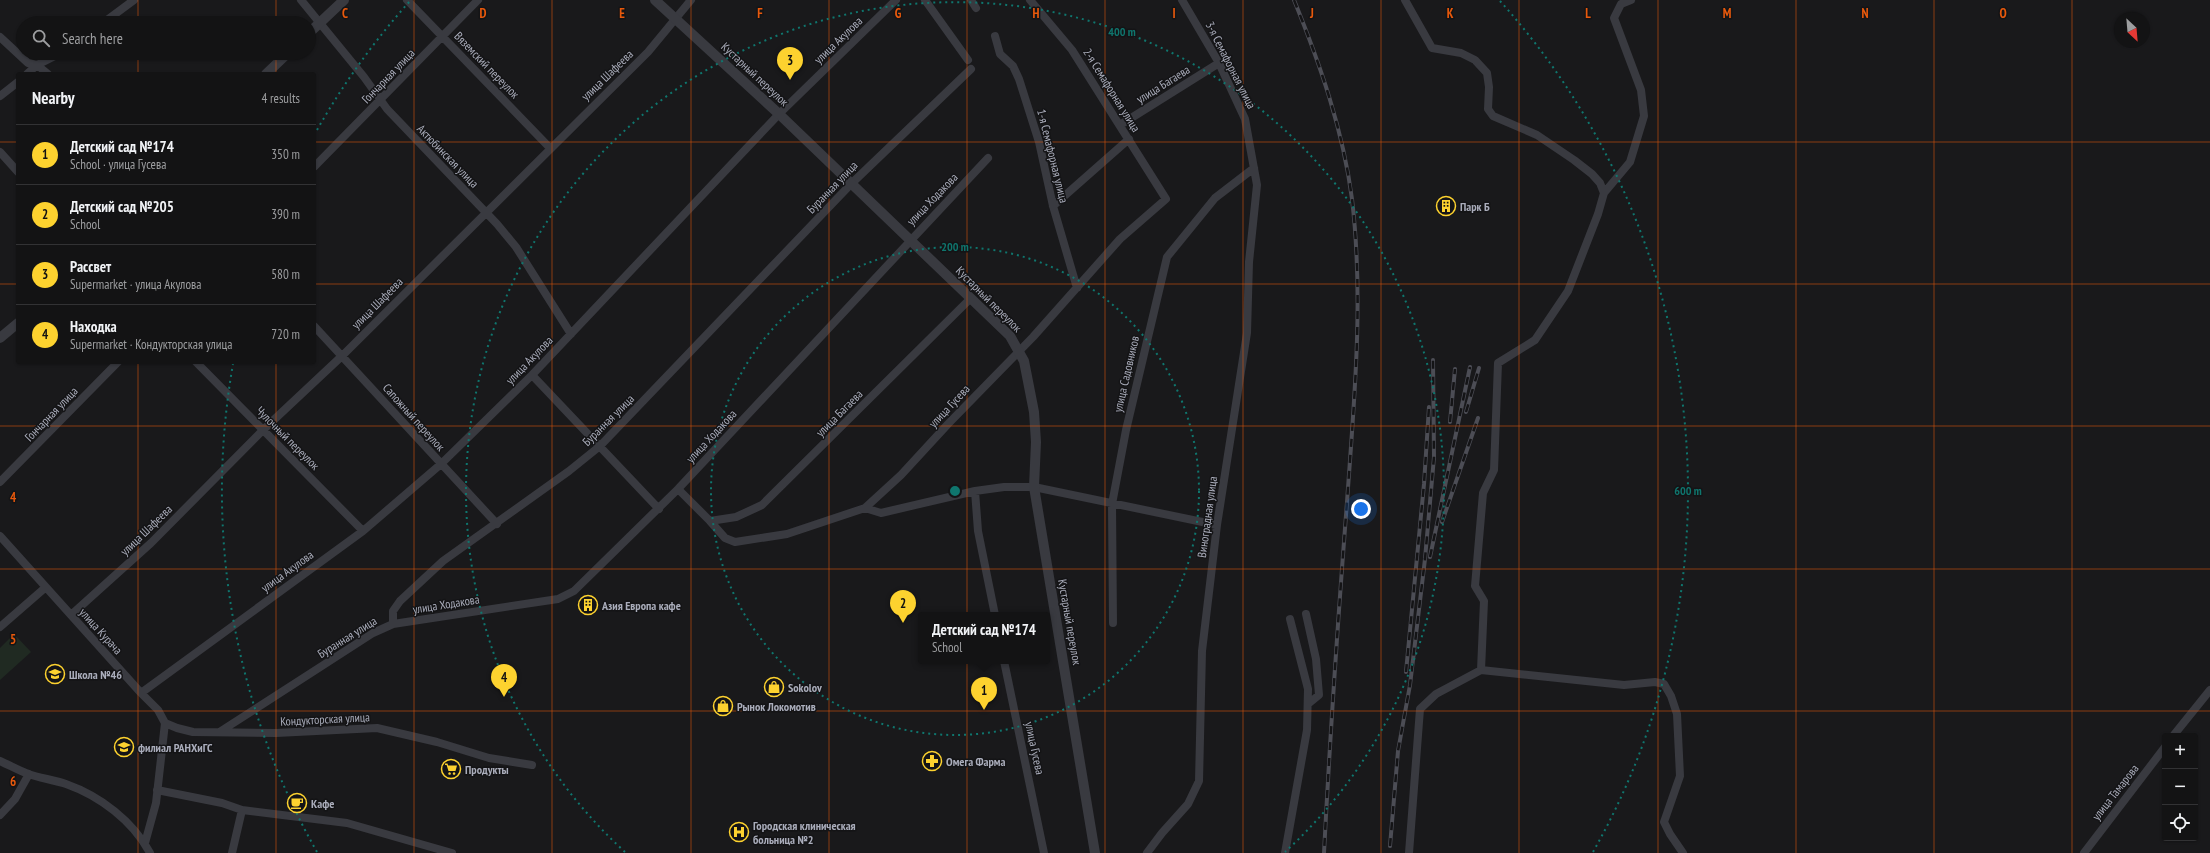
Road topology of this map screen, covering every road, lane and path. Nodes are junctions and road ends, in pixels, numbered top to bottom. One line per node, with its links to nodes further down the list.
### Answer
1 (301, 0): 17 (street, Актюбинская улица)
2 (344, 0): 20 (street)
3 (407, 0): 22 (street, Вяземский переулок)
4 (478, 0): 22 (street, Гончарная улица)
5 (655, 0): 19 (street, Кустарный переулок)
6 (691, 0): 19 (street, улица Шафеева)
7 (896, 0): 35 (street, улица Акулова)
8 (925, 0): 44 (street, Буранная улица)
9 (971, 0): 15 (street)
10 (1030, 0): 36 (street, 2-я Семафорная улица)
11 (1182, 0): 29 (street, 3-я Семафорная улица)
12 (1405, 0): 45 (street)
13 (1631, 0): 45 (street)
14 (131, 1): 16 (street)
15 (976, 8)
16 (112, 16)
17 (315, 16)
18 (316, 17): 20 (street, Актюбинская улица)
19 (675, 18): 35 (street, Кустарный переулок); 38 (street, улица Шафеева)
20 (320, 22): 21 (street); 34 (street, Актюбинская улица)
21 (316, 26)
22 (443, 36): 34 (street, Гончарная улица); 38 (street, Вяземский переулок)
23 (995, 36): 47 (street, 1-я Семафорная улица)
24 (0, 37): 25 (street)
25 (16, 52)
26 (25, 60): 30 (street)
27 (52, 60): 30 (street)
28 (281, 60): 31 (street)
29 (1218, 63): 36 (street, улица Багаева); 42 (street, 3-я Семафорная улица)
30 (43, 70)
31 (268, 72)
32 (16, 84): 33 (street)
33 (0, 96)
34 (380, 101): 41 (street, Гончарная улица); 48 (street, Актюбинская улица)
35 (779, 114): 44 (street, Кустарный переулок); 54 (street, улица Акулова)
36 (1120, 125): 37 (street, 2-я Семафорная улица)
37 (1129, 139): 46 (street, 2-я Семафорная улица); 47 (street)
38 (550, 148): 48 (street, улица Шафеева)
39 (0, 152): 43 (street)
40 (988, 158): 49 (street, улица Ходакова)
41 (316, 165)
42 (1254, 168): 68 (street, улица Садовников); 73 (street, Виноградная улица)
43 (16, 170)
44 (851, 184): 49 (street, Кустарный переулок); 62 (street, Буранная улица)
45 (1604, 193): 85 (street)
46 (1166, 199): 50 (street, улица Гусева)
47 (1053, 206): 50 (street, 1-я Семафорная улица)
48 (485, 212): 54 (street, Актюбинская улица); 57 (street, улица Шафеева)
49 (909, 240): 51 (street, Кустарный переулок); 66 (street, улица Ходакова)
50 (1077, 288): 56 (street, улица Гусева)
51 (970, 298): 56 (street, Кустарный переулок); 71 (street, улица Багаева)
52 (16, 324): 55 (street)
53 (316, 328): 57 (street, Сапожный переулок)
54 (570, 334): 60 (street, улица Акулова)
55 (0, 338)
56 (1020, 351): 65 (street, Кустарный переулок); 70 (street, улица Гусева)
57 (342, 355): 61 (street, улица Шафеева); 63 (street, Сапожный переулок)
58 (116, 364): 64 (street, Гончарная улица)
59 (198, 364): 61 (street, Чулочный переулок)
60 (532, 375): 62 (street); 63 (street, улица Акулова)
61 (263, 430): 74 (street, Чулочный переулок); 79 (street, улица Шафеева)
62 (600, 446): 69 (street); 72 (street, Буранная улица)
63 (441, 464): 72 (street, Сапожный переулок); 74 (street, улица Акулова)
64 (0, 482)
65 (1034, 487): 67 (street); 68 (street); 104 (street, Кустарный переулок)
66 (678, 490): 69 (street, улица Ходакова); 71 (street)
67 (976, 491): 70 (street); 77 (street)
68 (1112, 504): 73 (street); 81 (street, улица Садовников)
69 (659, 508): 82 (street, улица Ходакова)
70 (865, 508): 71 (street, улица Гусева)
71 (710, 521)
72 (497, 524): 82 (street, Буранная улица)
73 (1217, 525): 105 (street, Виноградная улица)
74 (363, 532): 87 (street, улица Акулова)
75 (0, 536): 76 (street, улица Курача)
76 (46, 587): 79 (street, улица Курача); 83 (street)
77 (994, 612)
78 (1306, 614): 88 (street)
79 (72, 615): 87 (street, улица Курача)
80 (1290, 618): 88 (street)
81 (1113, 623)
82 (393, 624): 90 (street, Буранная улица)
83 (0, 627)
84 (1005, 664): 103 (street, улица Гусева)
85 (1481, 670): 107 (street); 108 (street)
86 (2210, 690): 91 (street)
87 (141, 693): 89 (street, улица Курача)
88 (1308, 704): 106 (street)
89 (165, 723): 90 (street, Кондукторская улица); 96 (street)
90 (221, 732): 94 (street, Кондукторская улица)
91 (2176, 733)
92 (2162, 751): 109 (street, улица Тамарова)
93 (0, 761): 95 (street)
94 (532, 765)
95 (29, 774): 98 (street); 99 (street)
96 (157, 790): 97 (street); 99 (street)
97 (242, 810): 101 (street); 102 (street)
98 (0, 815)
99 (145, 843): 100 (street)
100 (150, 853)
101 (232, 853)
102 (452, 853)
103 (1044, 853)
104 (1095, 853)
105 (1147, 853)
106 (1285, 853)
107 (1409, 853)
108 (1683, 853)
109 (2084, 853)

